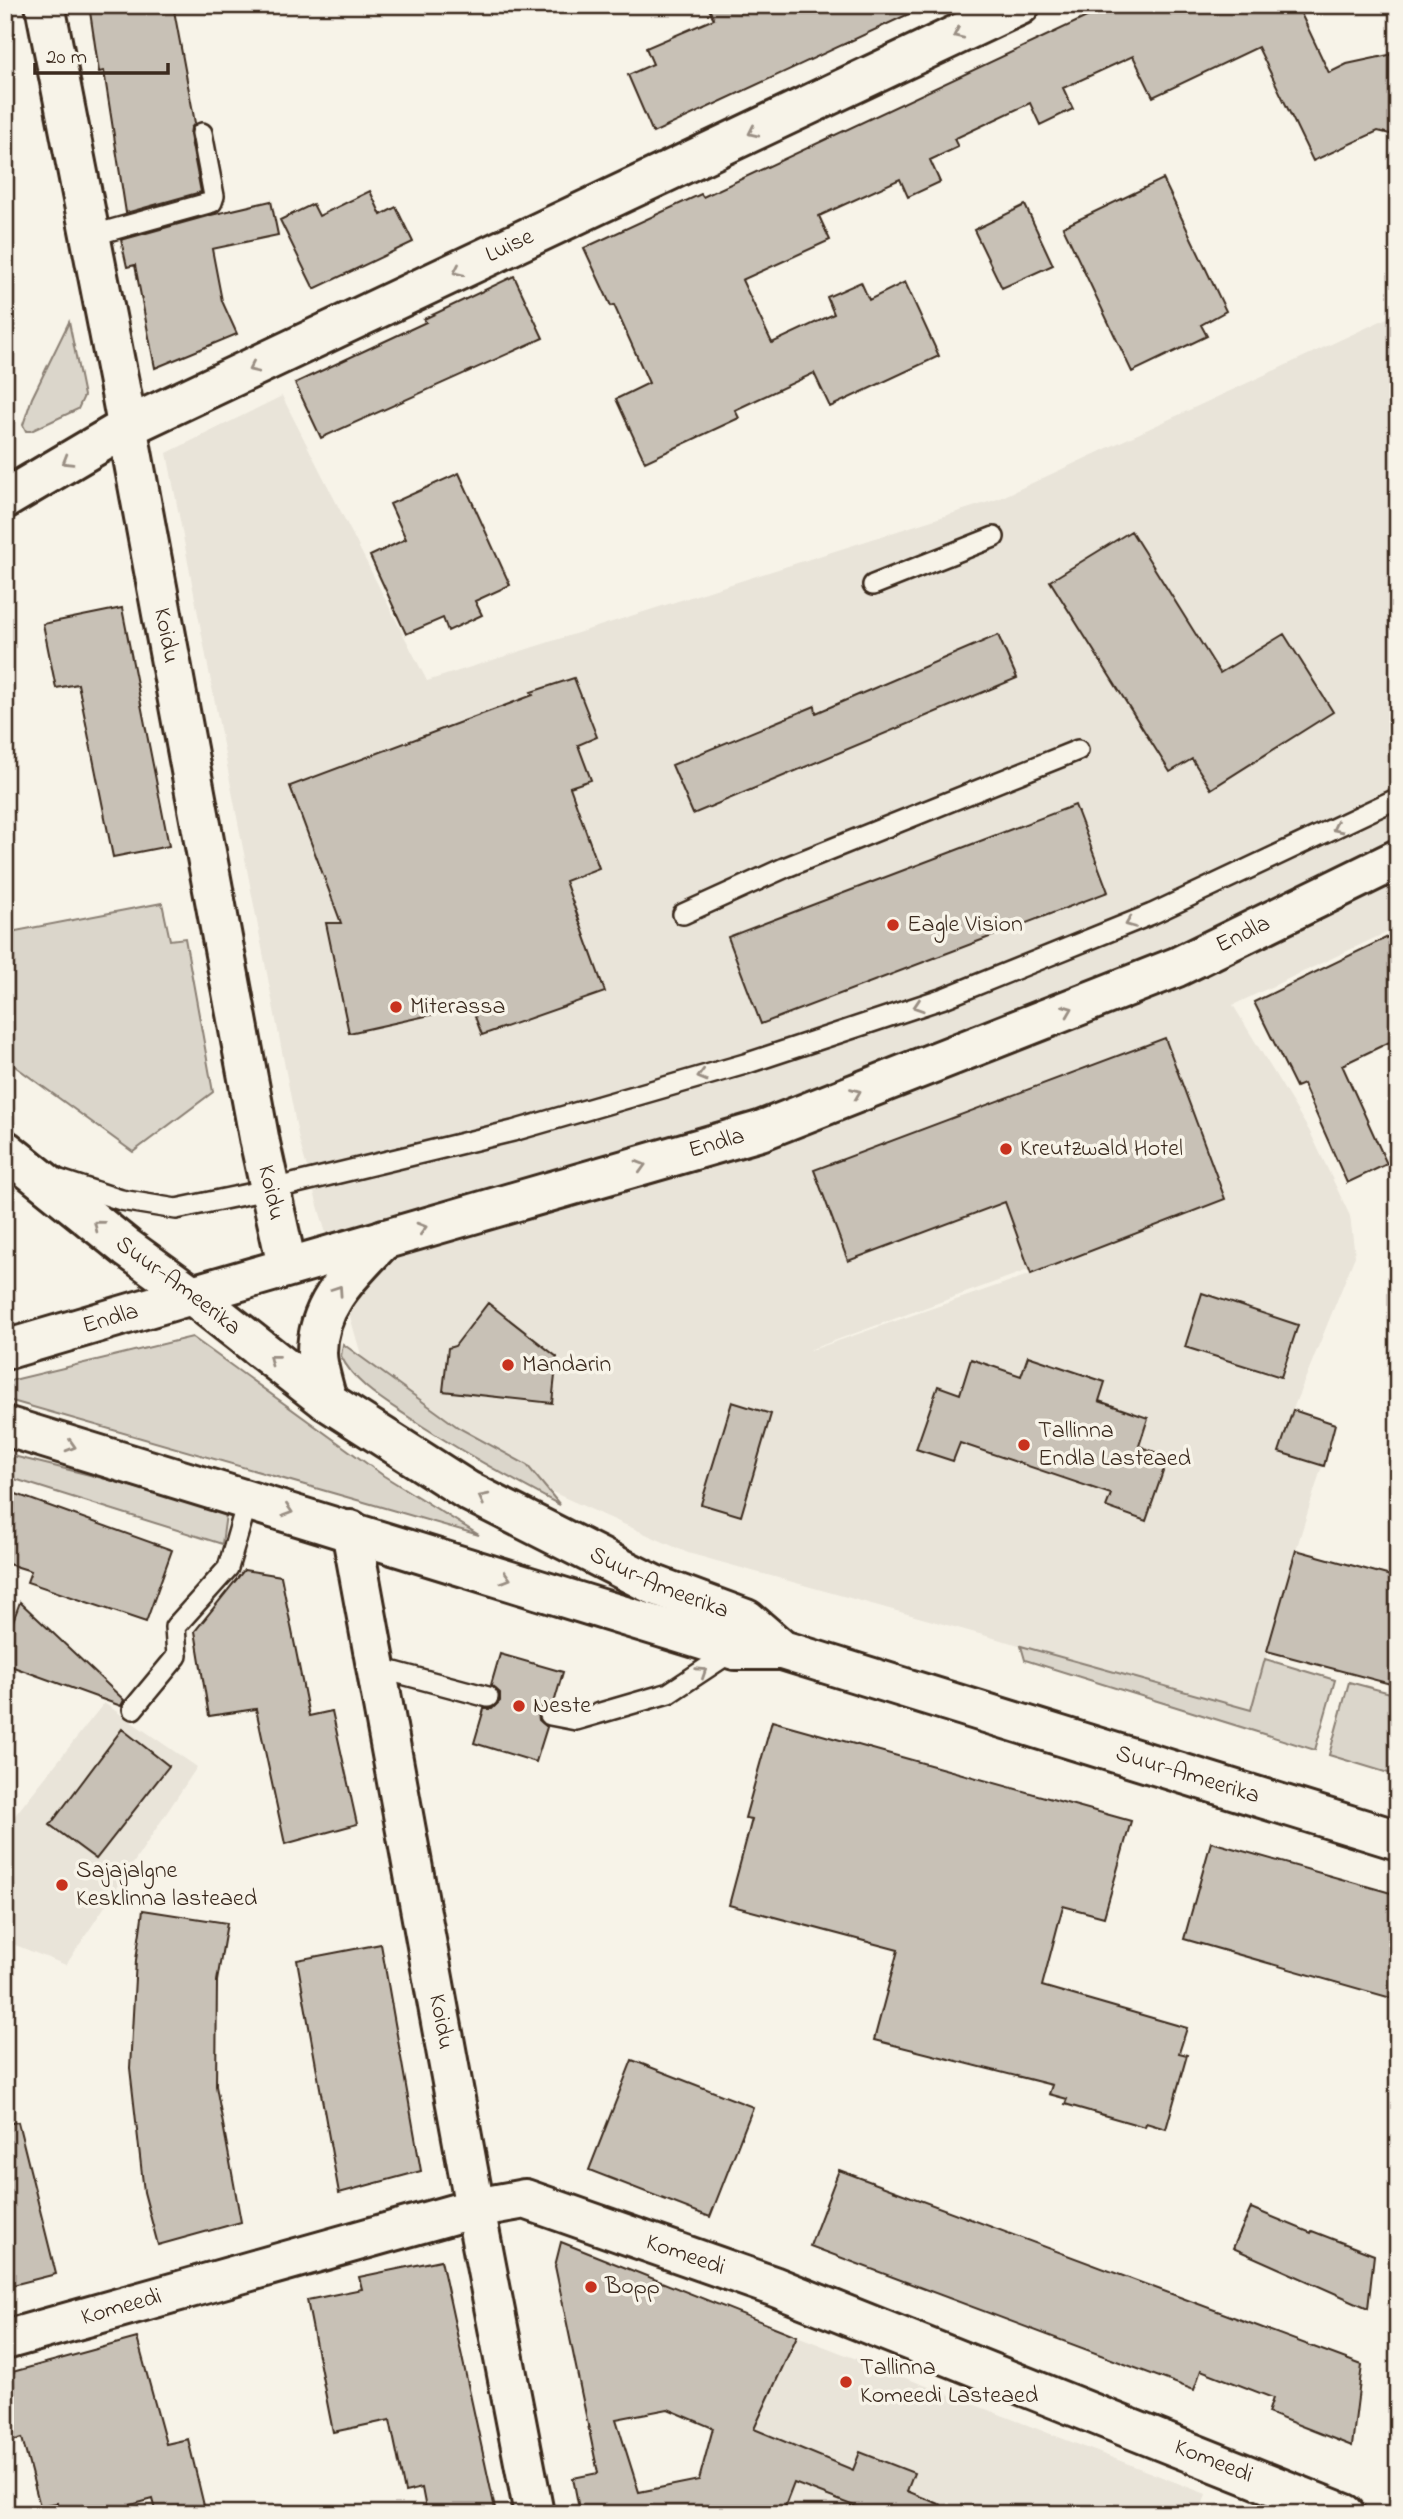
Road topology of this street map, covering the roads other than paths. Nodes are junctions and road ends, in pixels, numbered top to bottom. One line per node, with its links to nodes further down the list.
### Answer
1 (45, 5): 4 (main road, Koidu)
2 (1020, 5): 5 (main road, Luise, one-way to 5)
3 (202, 133): 4 (lane)
4 (90, 236): 5 (main road, Koidu)
5 (127, 427): 6 (main road, Luise, one-way to 6); 14 (main road, Koidu)
6 (5, 499)
7 (994, 537): 8 (lane)
8 (873, 585)
9 (1078, 750): 12 (lane)
10 (1398, 797): 14 (lane, one-way to 14)
11 (1398, 859): 15 (main road, Endla, one-way to 11)
12 (683, 914)
13 (20, 1161): 14 (lane); 17 (main road, Suur-Ameerika, one-way to 13)
14 (272, 1189): 16 (main road, Koidu)
15 (384, 1239): 16 (main road, Endla); 19 (main road, one-way to 15)
16 (288, 1266): 17 (main road, Endla)
17 (192, 1295): 18 (main road, Endla); 19 (main road, Suur-Ameerika, one-way to 17)
18 (5, 1350)
19 (327, 1401): 24 (main road, Suur-Ameerika, one-way to 19)
20 (5, 1426): 21 (main road, one-way to 21)
21 (248, 1499): 22 (main road, one-way to 22); 27 (lane)
22 (351, 1530): 23 (main road, one-way to 23); 25 (main road, Koidu)
23 (735, 1650): 24 (main road); 28 (lane, one-way to 23)
24 (782, 1650): 29 (main road, Suur-Ameerika)
25 (376, 1667): 26 (lane); 30 (main road, Koidu)
26 (488, 1697)
27 (133, 1709)
28 (550, 1715)
29 (1398, 1840)
30 (475, 2208): 31 (main road, Komeedi); 32 (main road, Koidu); 33 (main road, Komeedi)
31 (5, 2340)
32 (534, 2514)
33 (1345, 2514)

